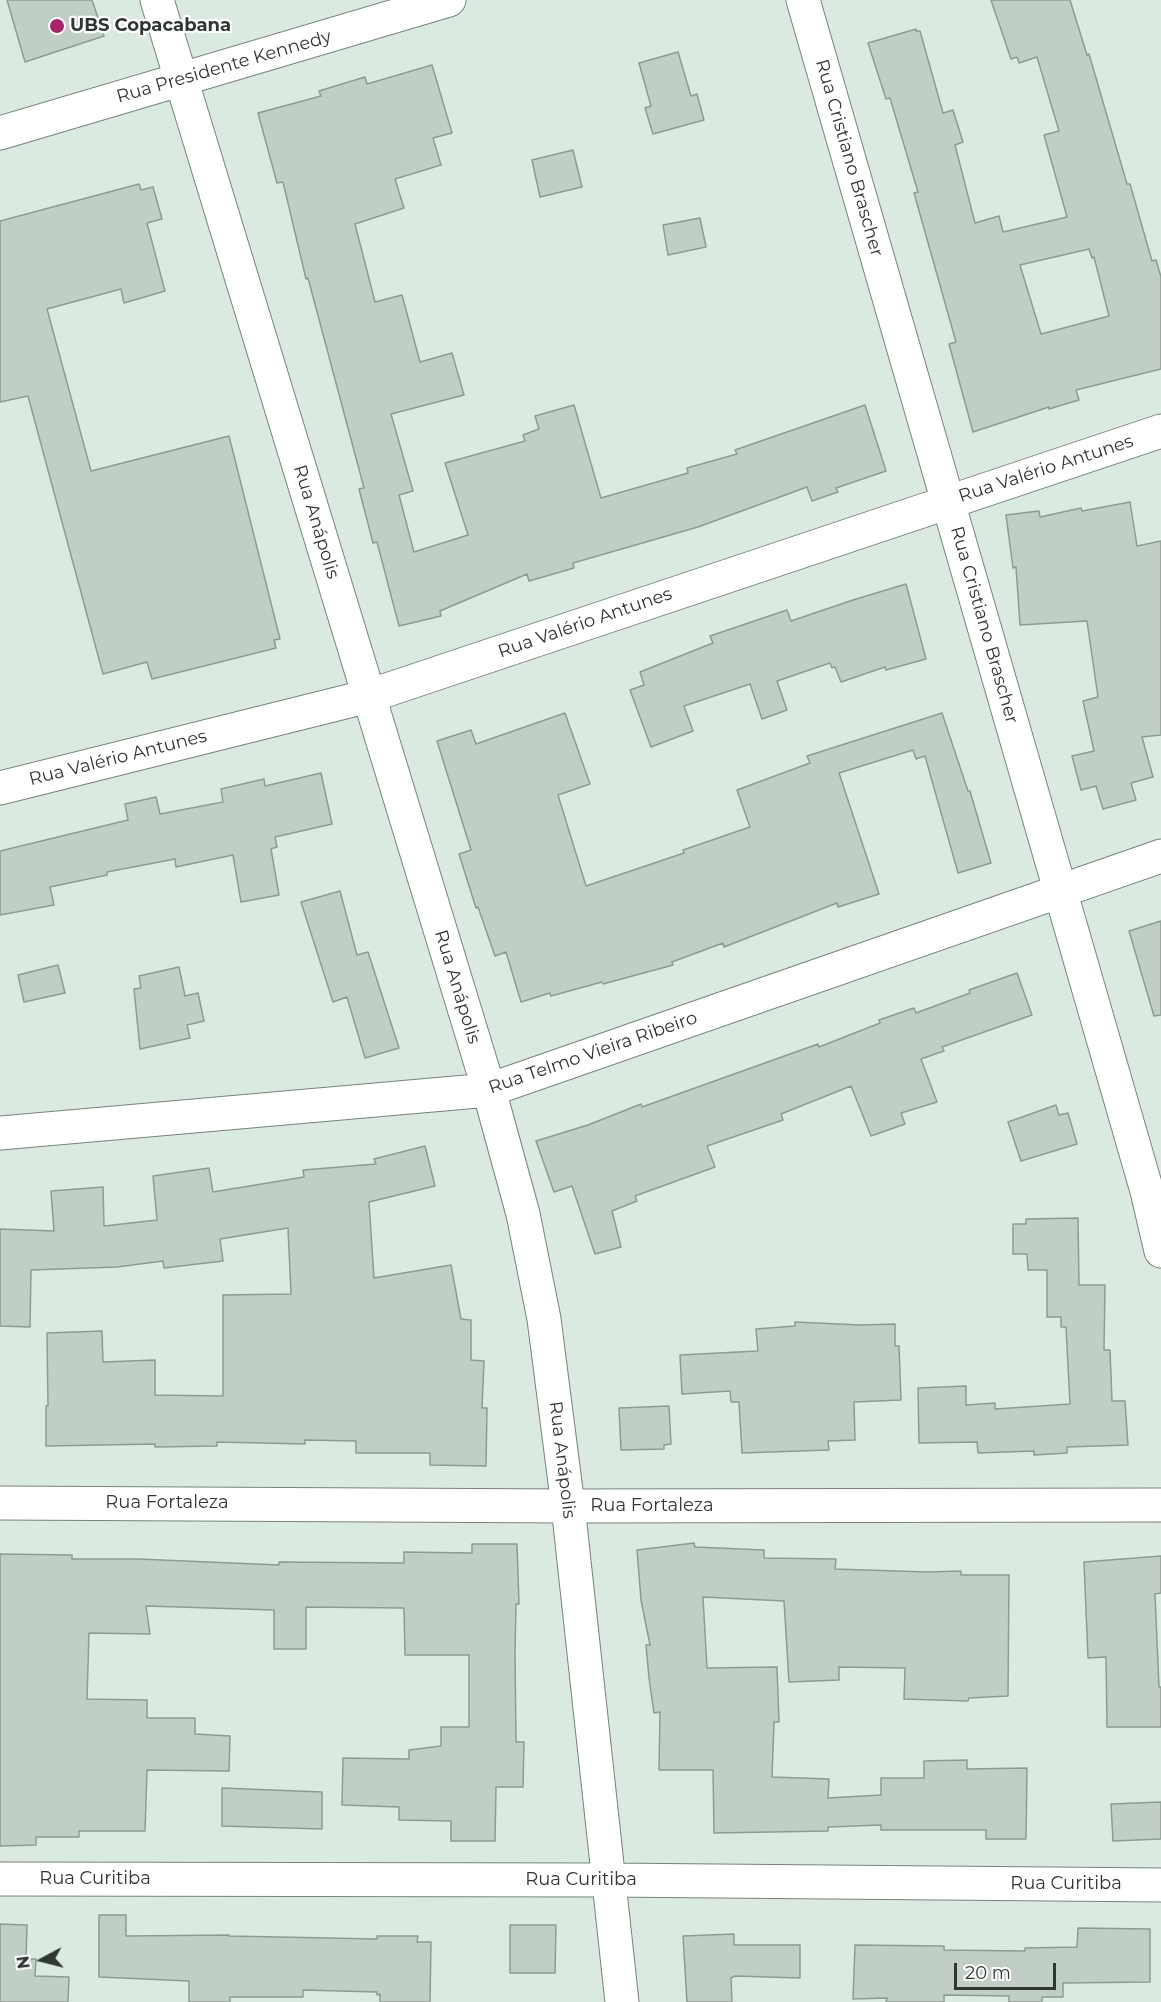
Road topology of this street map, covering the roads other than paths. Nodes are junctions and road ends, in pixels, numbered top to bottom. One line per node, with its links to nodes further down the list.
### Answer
1 (157, 0): 4 (street, Rua Anápolis)
2 (449, 0): 4 (street, Rua Presidente Kennedy)
3 (803, 0): 7 (street, Rua Cristiano Brascher)
4 (181, 79): 5 (street, Rua Presidente Kennedy); 8 (street, Rua Anápolis)
5 (0, 133)
6 (1161, 430): 7 (street, Rua Valério Antunes)
7 (948, 502): 8 (street, Rua Valério Antunes); 11 (street, Rua Cristiano Brascher)
8 (369, 696): 9 (street, Rua Valério Antunes); 12 (street, Rua Anápolis)
9 (0, 788)
10 (1161, 856): 11 (street, Rua Telmo Vieira Ribeiro)
11 (1060, 891): 12 (street, Rua Telmo Vieira Ribeiro); 14 (street, Rua Cristiano Brascher)
12 (489, 1090): 13 (street, Rua Telmo Vieira Ribeiro); 17 (street, Rua Anápolis)
13 (0, 1133)
14 (1161, 1251)
15 (0, 1503): 17 (street, Rua Fortaleza)
16 (1161, 1505): 17 (street, Rua Fortaleza)
17 (568, 1506): 19 (street, Rua Anápolis)
18 (0, 1879): 19 (street, Rua Curitiba)
19 (608, 1880): 20 (street, Rua Curitiba); 21 (street, Rua Anápolis)
20 (1161, 1885)
21 (622, 2002)

